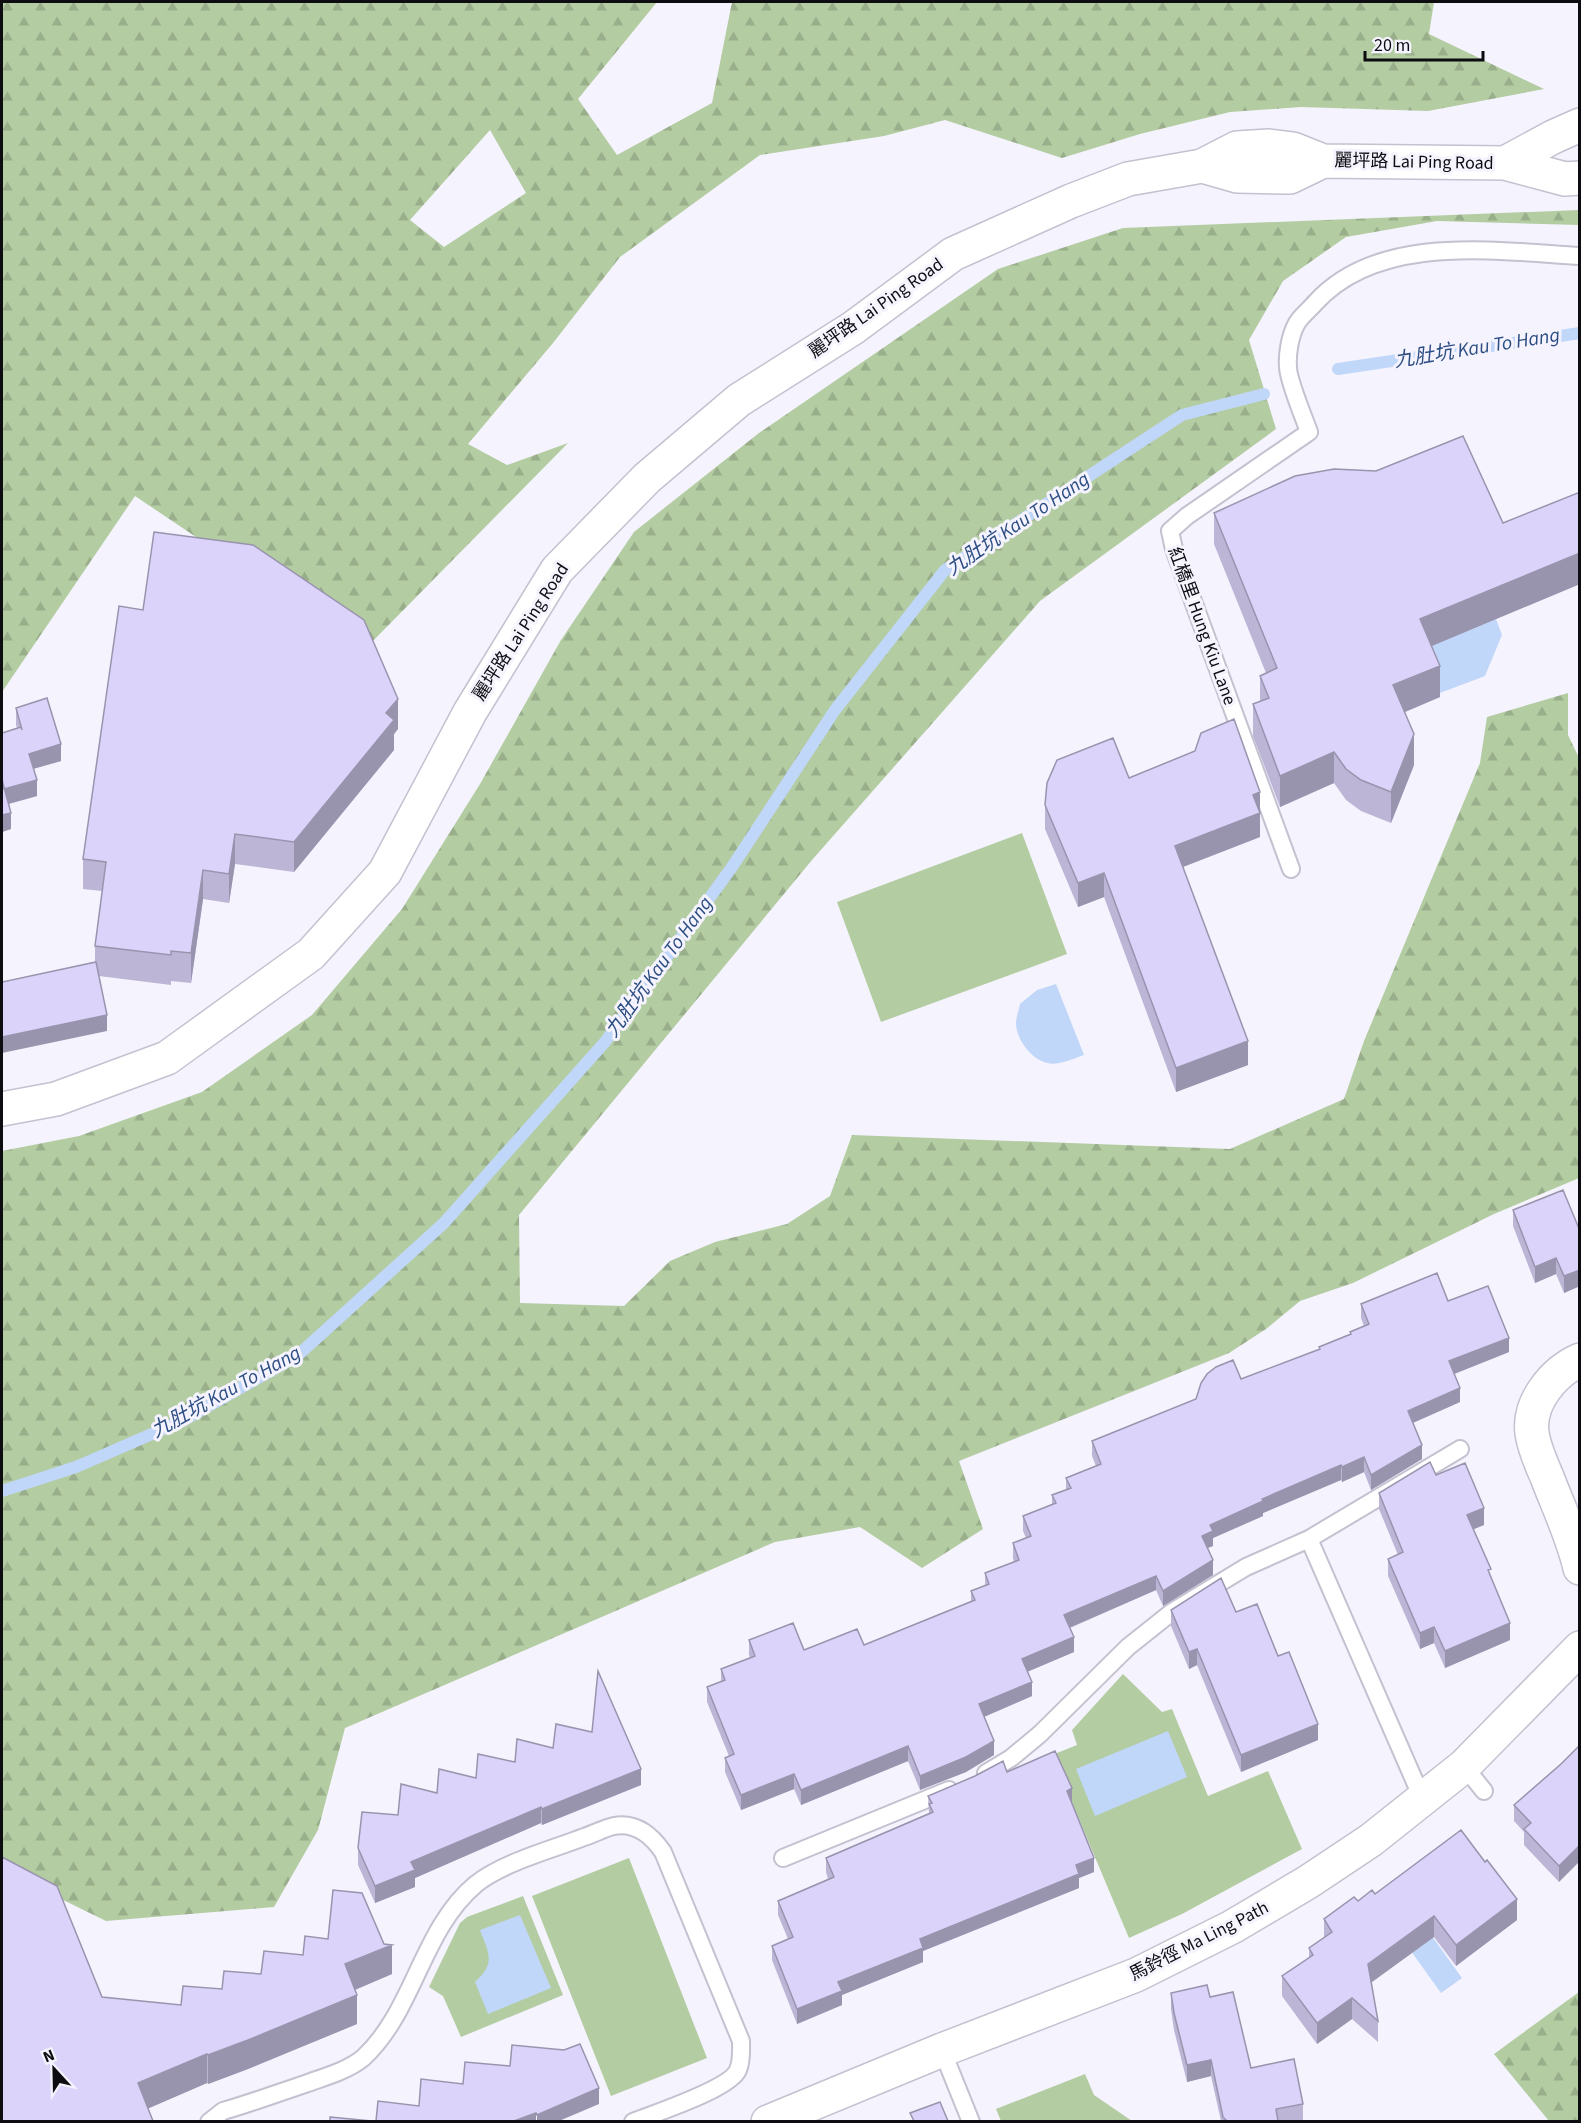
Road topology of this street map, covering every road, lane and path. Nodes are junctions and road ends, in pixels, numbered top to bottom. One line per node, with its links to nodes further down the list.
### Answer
1 (1580, 125): 2 (street, 麗坪路 Lai Ping Road)
2 (1505, 163): 3 (street, 麗坪路 Lai Ping Road); 6 (street, 麗坪路 Lai Ping Road)
3 (1580, 178)
4 (1580, 256): 5 (lane, 紅橋里 Hung Kiu Lane)
5 (1291, 869)
6 (2, 1109)
7 (1580, 1360): 10 (street)
8 (1460, 1449): 9 (lane)
9 (1309, 1539): 15 (lane); 16 (lane)
10 (1579, 1562)
11 (1580, 1629): 12 (street, 馬鈴徑 Ma Ling Path)
12 (1574, 1654): 13 (street, 馬鈴徑 Ma Ling Path)
13 (1464, 1766): 14 (lane); 15 (street, 馬鈴徑 Ma Ling Path)
14 (1484, 1791)
15 (1422, 1798): 17 (street, 馬鈴徑 Ma Ling Path)
16 (783, 1858)
17 (942, 2050): 20 (street, 馬鈴徑 Ma Ling Path); 21 (lane)
18 (209, 2121): 19 (lane)
19 (633, 2121)
20 (768, 2121)
21 (972, 2121)

